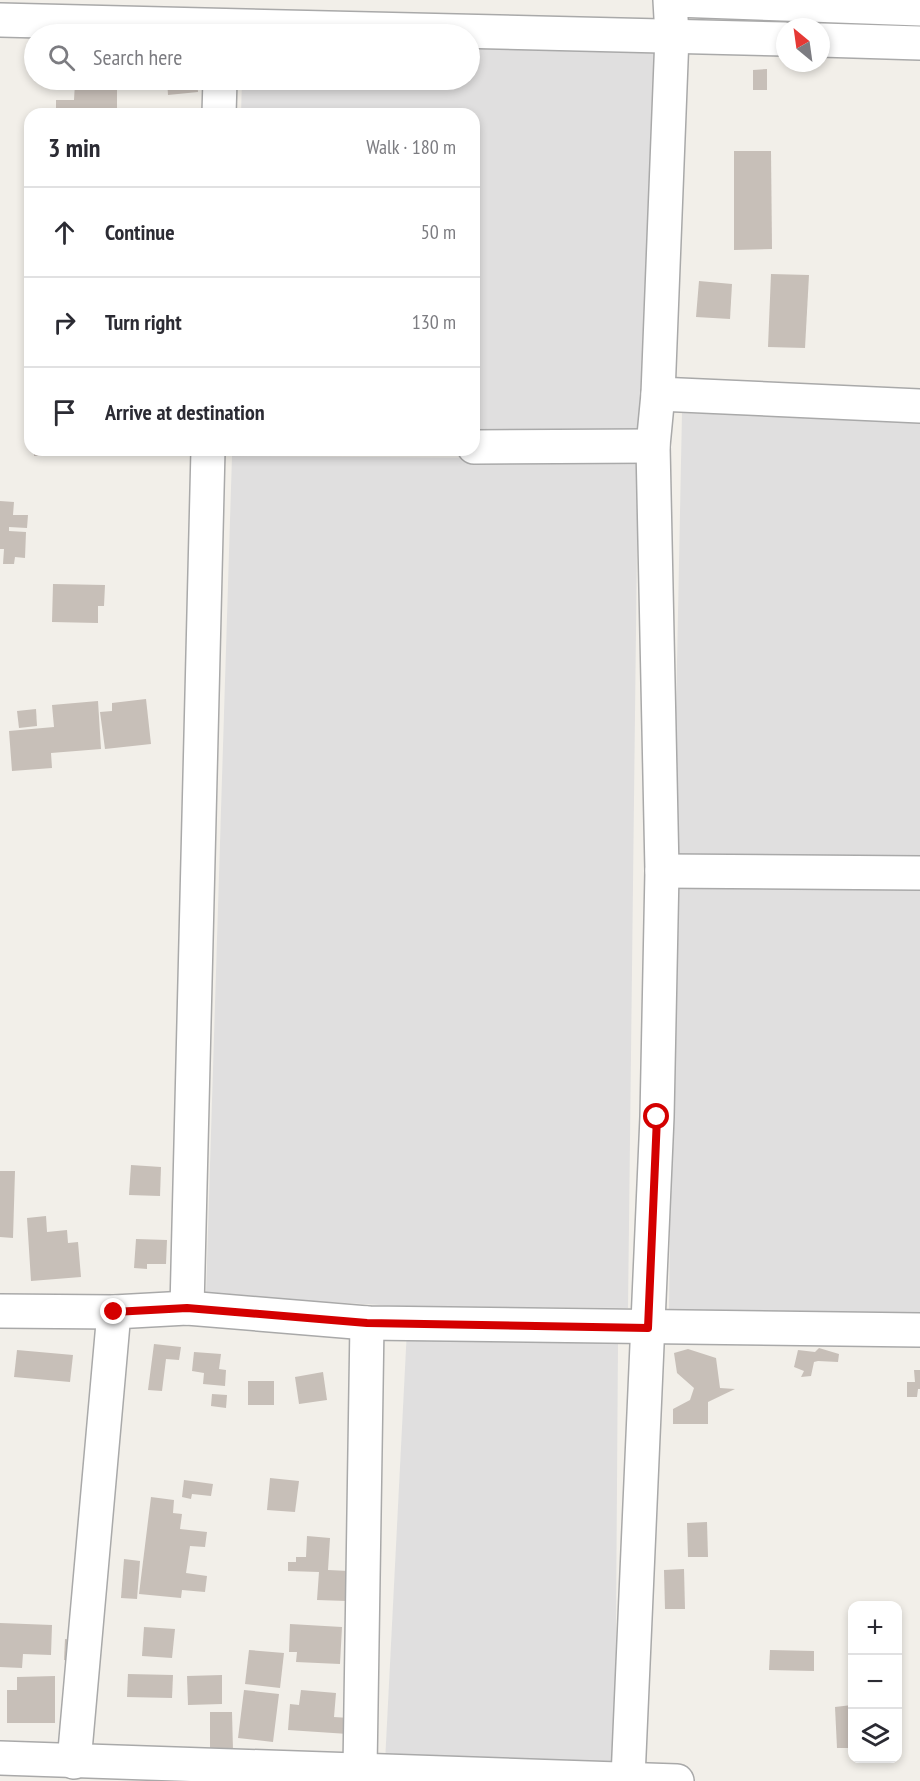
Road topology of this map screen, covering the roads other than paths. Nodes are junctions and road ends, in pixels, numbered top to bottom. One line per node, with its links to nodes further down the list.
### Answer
1 (670, 0): 8 (street)
2 (675, 0): 3 (street)
3 (920, 9)
4 (0, 20): 5 (street)
5 (222, 20): 6 (street)
6 (334, 24)
7 (480, 29): 8 (street)
8 (672, 36): 9 (street); 14 (street)
9 (776, 39)
10 (830, 40): 11 (street)
11 (920, 43)
12 (220, 90): 13 (street)
13 (219, 108)
14 (658, 394): 15 (street); 16 (street)
15 (920, 406)
16 (653, 446): 17 (street); 19 (street)
17 (480, 447)
18 (208, 456): 21 (street)
19 (662, 871): 20 (street); 25 (street)
20 (920, 873)
21 (187, 1308): 23 (street); 24 (street)
22 (0, 1311): 23 (street)
23 (114, 1312): 28 (street)
24 (367, 1323): 25 (street); 29 (street)
25 (648, 1328): 26 (street); 30 (street)
26 (920, 1330)
27 (0, 1758): 28 (street)
28 (74, 1762): 29 (street)
29 (360, 1769): 30 (street)
30 (628, 1778): 31 (street)
31 (677, 1781)

